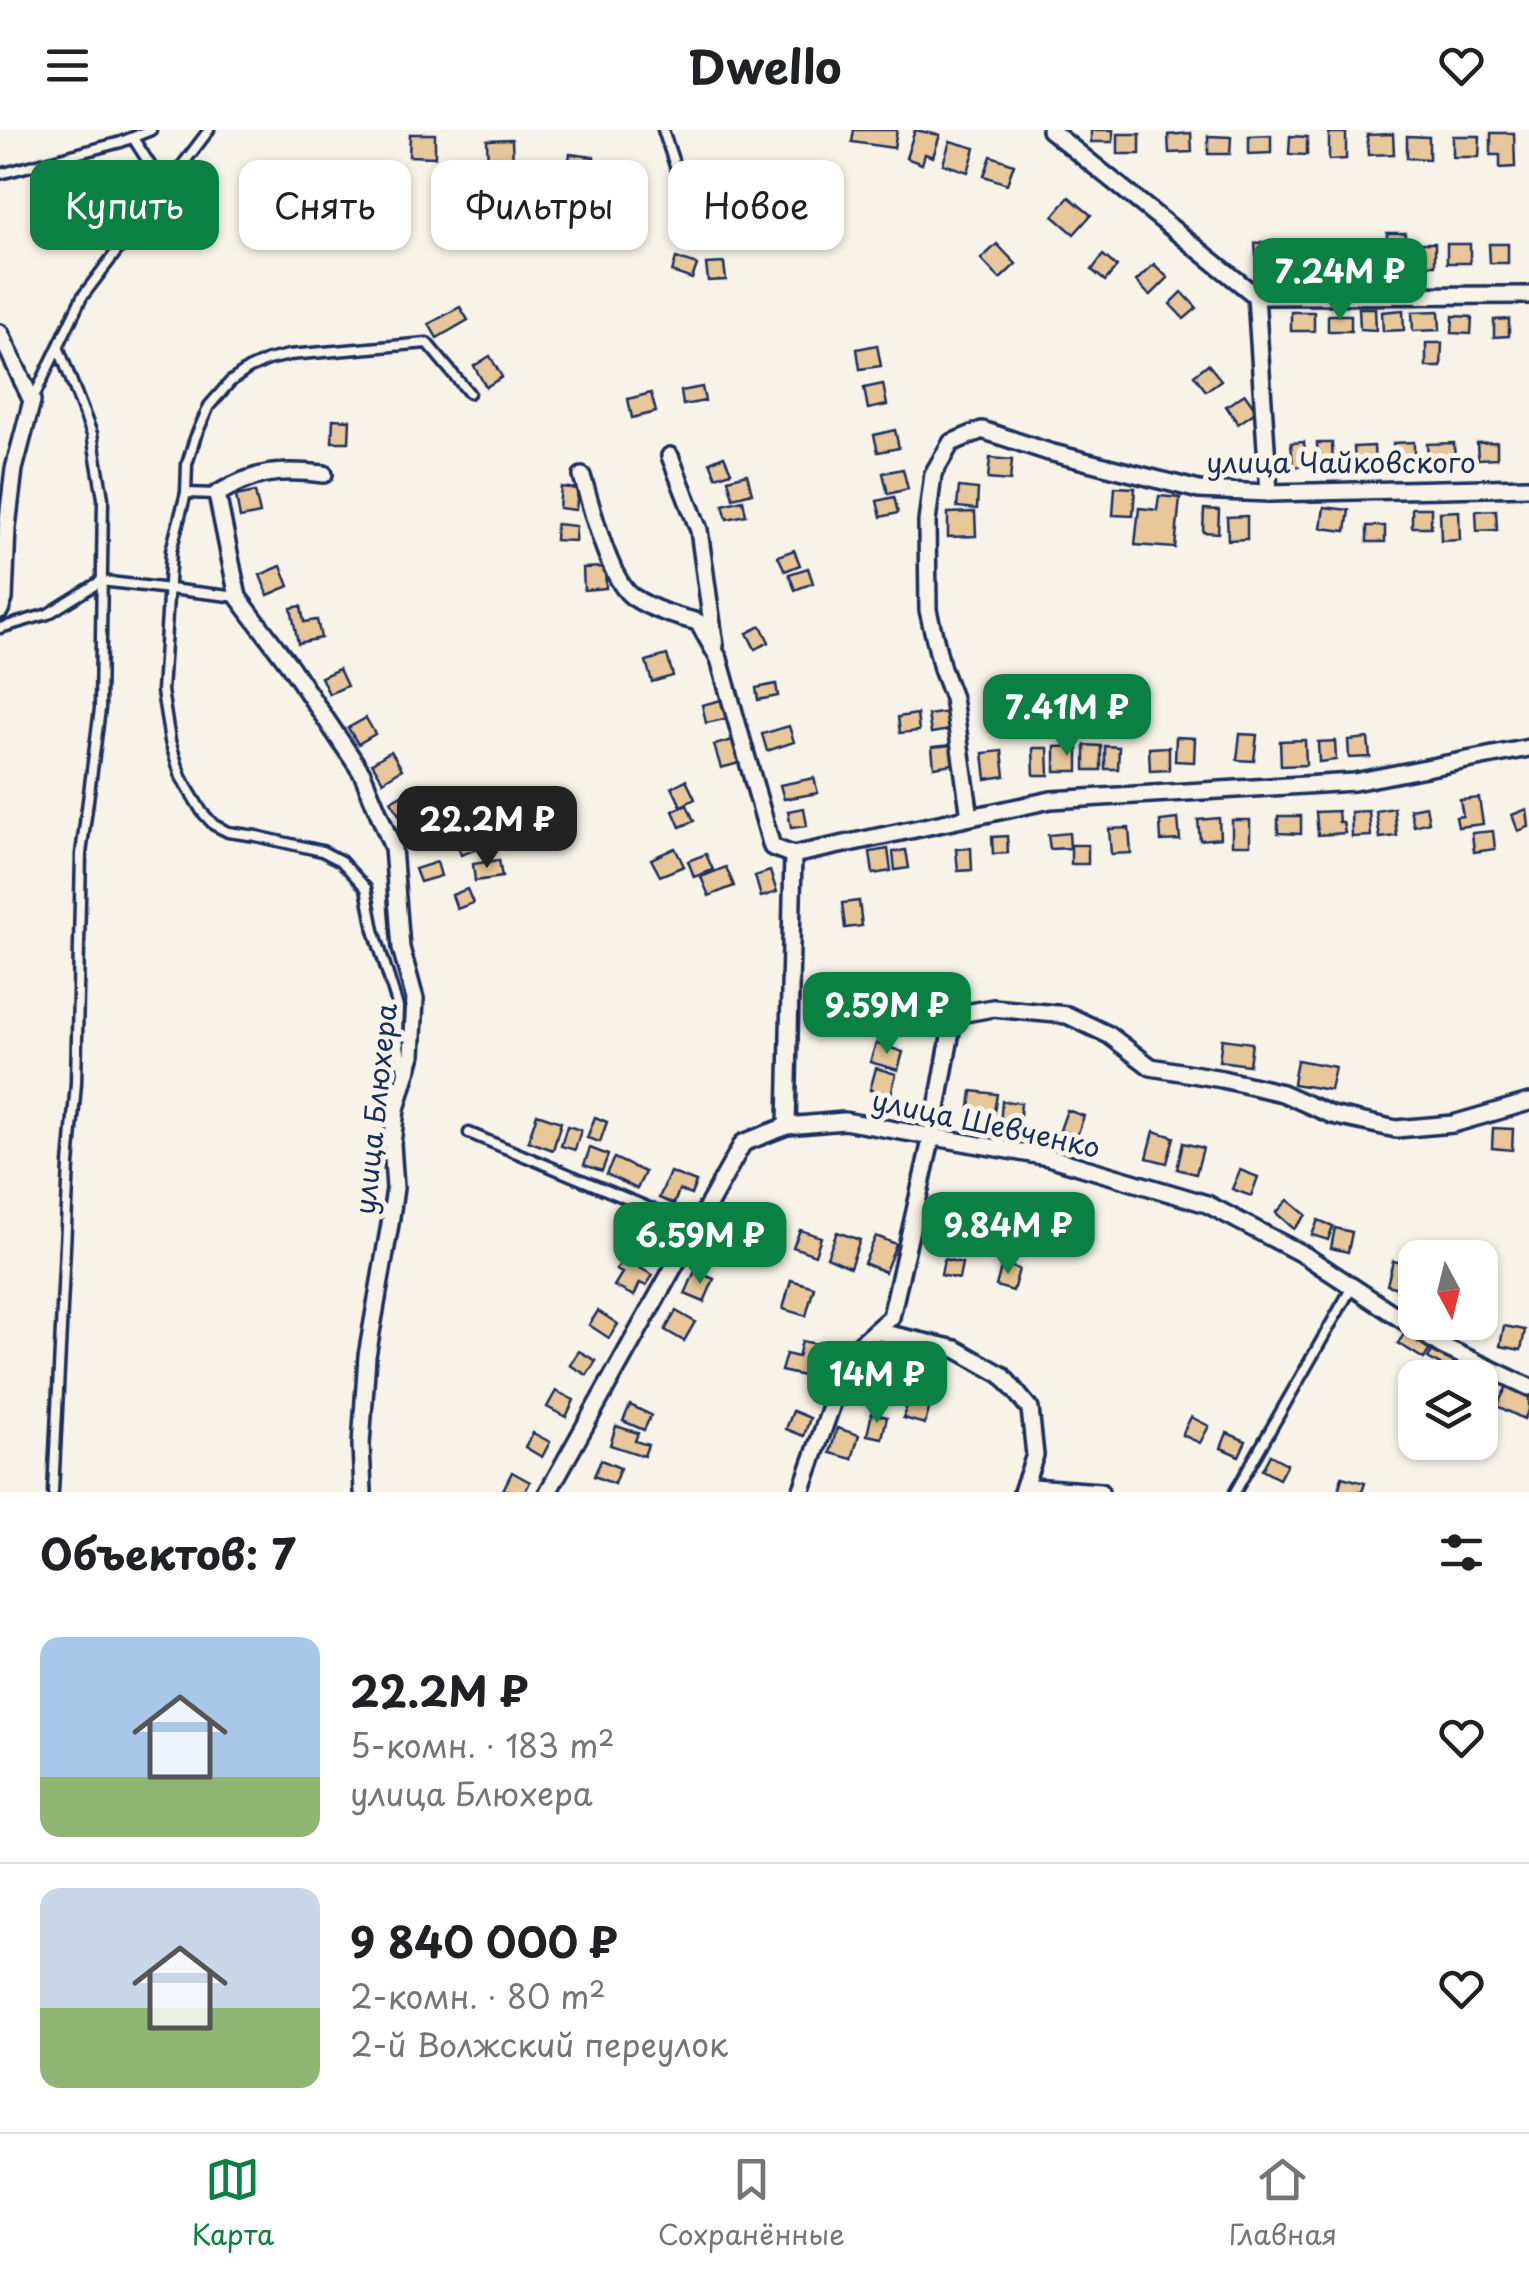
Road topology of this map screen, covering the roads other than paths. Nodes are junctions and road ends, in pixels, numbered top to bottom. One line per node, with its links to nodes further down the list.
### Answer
1 (151, 130): 5 (lane)
2 (209, 130): 7 (lane)
3 (663, 130): 8 (lane)
4 (1050, 130): 12 (street)
5 (133, 138): 6 (lane); 9 (lane)
6 (147, 160)
7 (186, 160)
8 (674, 160)
9 (0, 174)
10 (118, 250): 14 (lane)
11 (1529, 295): 12 (street)
12 (1256, 296): 22 (street)
13 (0, 333): 16 (street)
14 (59, 348): 16 (lane); 25 (lane)
15 (469, 393): 21 (lane)
16 (32, 401): 24 (street)
17 (670, 456): 30 (street)
18 (324, 474): 23 (street)
19 (582, 476): 30 (street)
20 (1529, 487): 22 (street, улица Чайковского)
21 (186, 493): 23 (lane); 26 (lane)
22 (1269, 493): 32 (street, улица Чайковского)
23 (217, 494): 27 (street)
24 (4, 529): 28 (street)
25 (101, 581): 26 (lane); 29 (lane); 44 (lane)
26 (170, 589): 27 (lane); 34 (lane)
27 (238, 597): 34 (street, улица Блюхера)
28 (0, 610)
29 (0, 628)
30 (717, 654): 33 (street)
31 (1529, 748): 32 (street)
32 (970, 817): 33 (street)
33 (792, 855): 36 (street)
34 (404, 1081): 45 (street, улица Блюхера)
35 (1529, 1102): 38 (street)
36 (787, 1126): 38 (street, улица Шевченко); 39 (street, улица Шевченко)
37 (469, 1133): 39 (lane)
38 (932, 1136): 40 (street, улица Шевченко); 41 (street)
39 (696, 1228): 46 (street)
40 (1352, 1287): 42 (street, улица Шевченко); 49 (lane)
41 (875, 1331): 43 (street); 47 (street)
42 (1529, 1387)
43 (1028, 1489): 48 (street)
44 (53, 1492)
45 (363, 1492)
46 (548, 1492)
47 (802, 1492)
48 (1100, 1492)
49 (1235, 1492)

